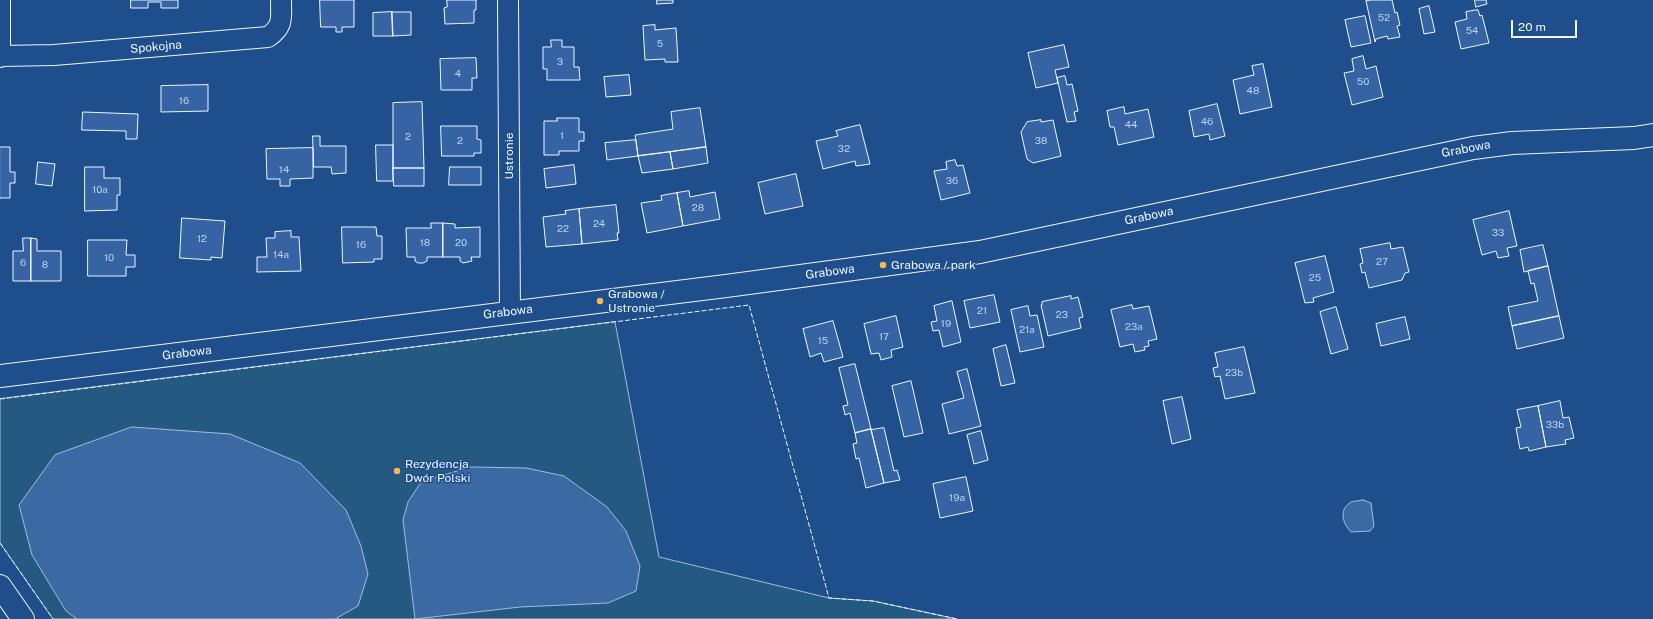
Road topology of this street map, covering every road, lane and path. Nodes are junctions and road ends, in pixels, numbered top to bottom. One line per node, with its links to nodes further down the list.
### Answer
1 (0, 0): 4 (street)
2 (281, 0): 4 (street, Spokojna)
3 (508, 0): 6 (street, Ustronie)
4 (0, 57)
5 (1653, 136): 6 (street, Grabowa)
6 (510, 312): 7 (street, Grabowa)
7 (0, 376)
8 (0, 586): 9 (street)
9 (23, 619)

